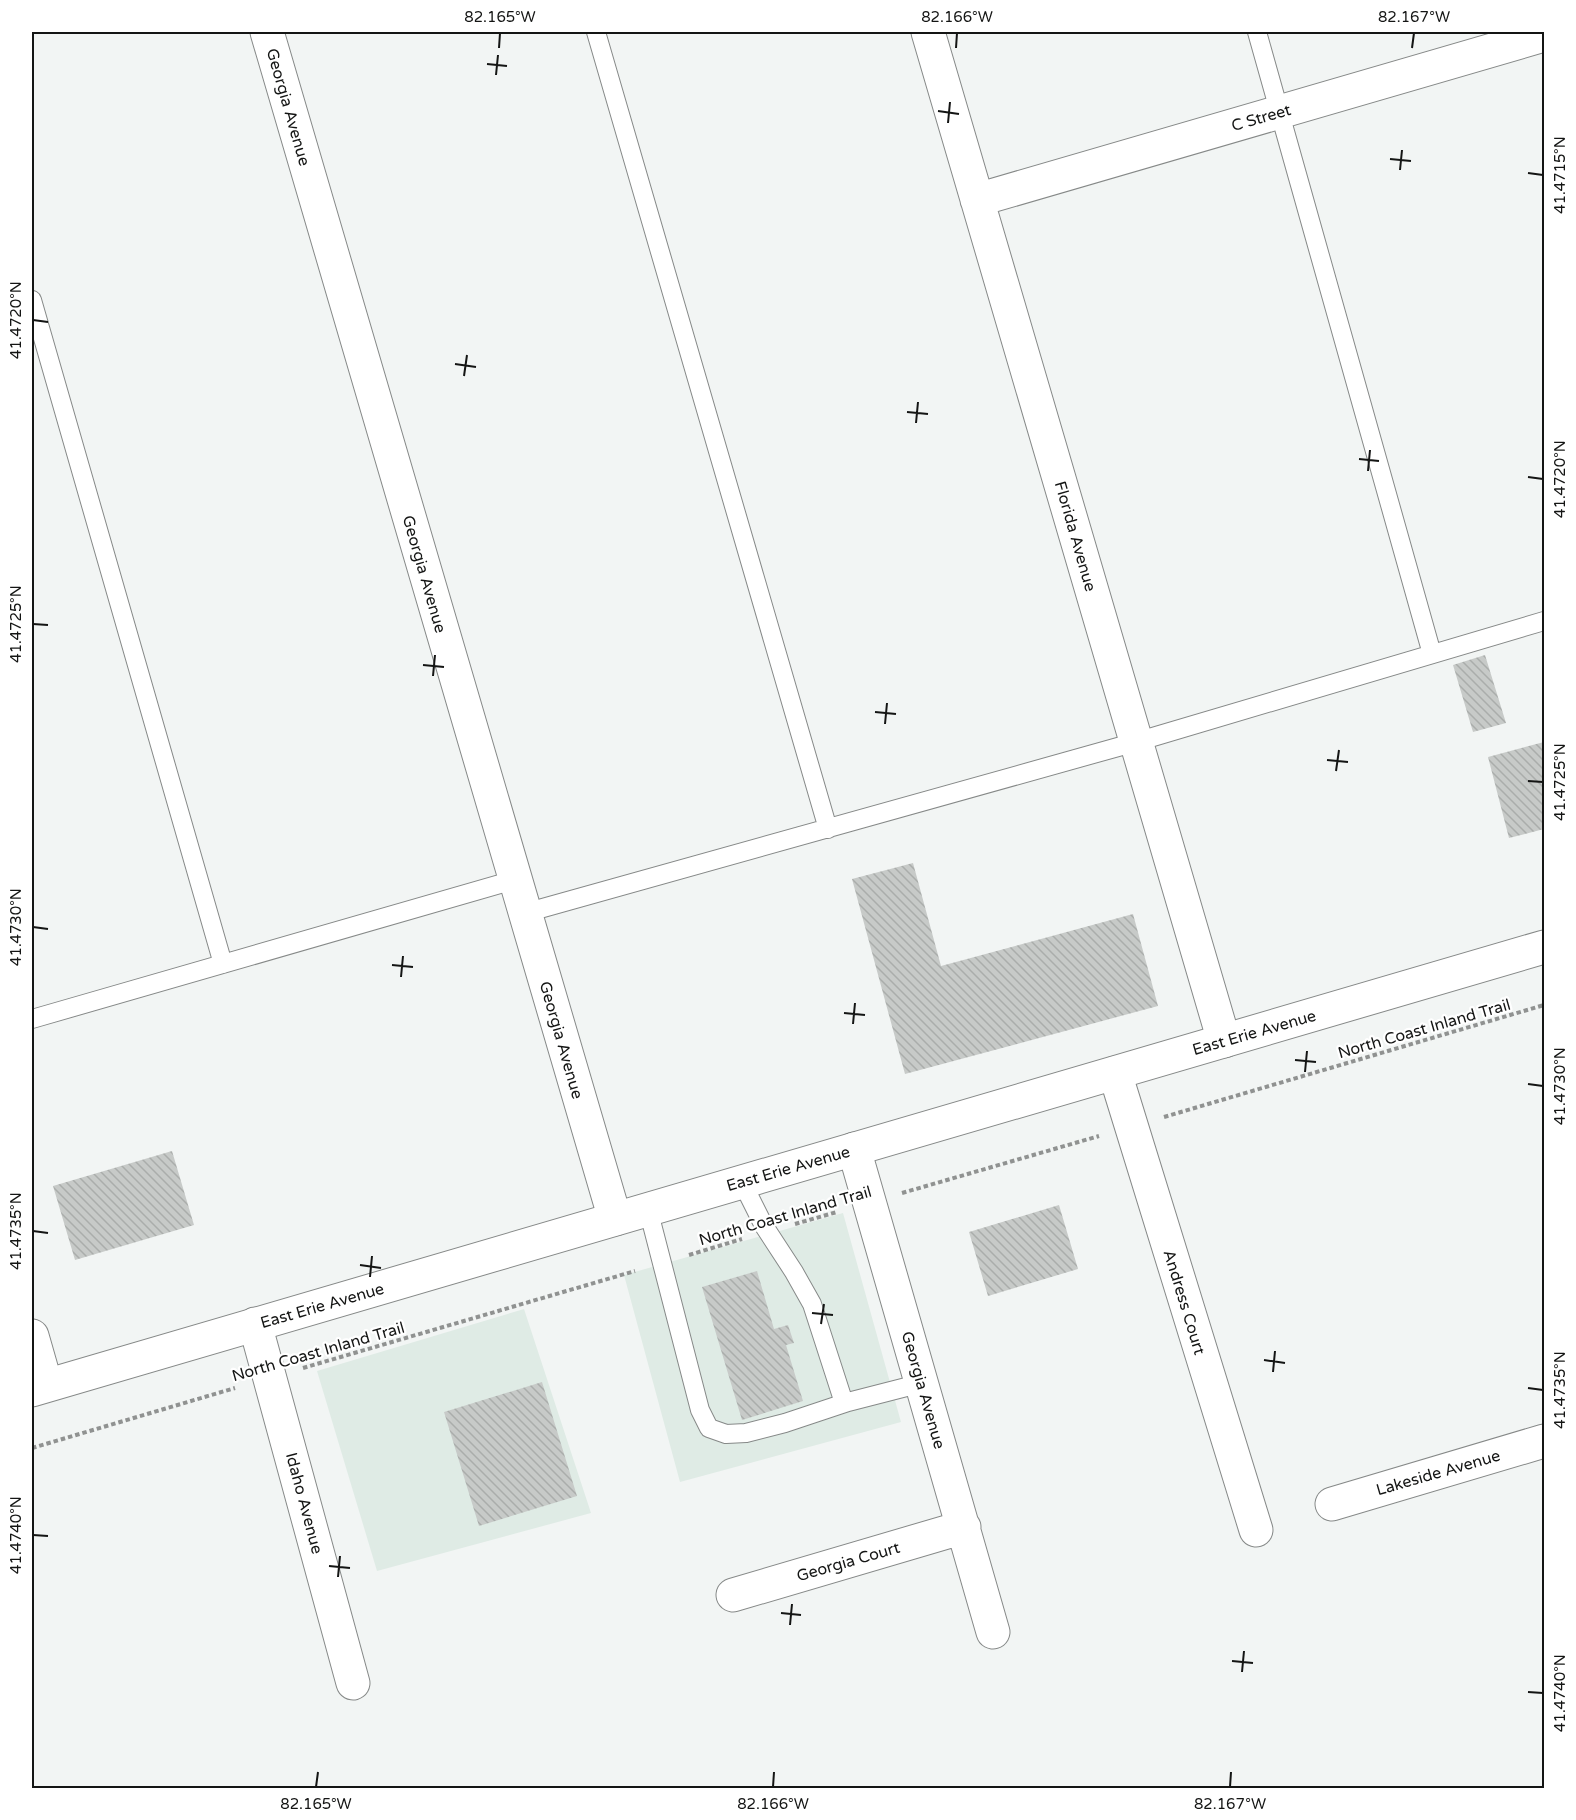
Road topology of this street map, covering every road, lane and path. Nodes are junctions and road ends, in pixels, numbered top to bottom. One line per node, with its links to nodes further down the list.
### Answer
1 (267, 32): 13 (street, Georgia Avenue)
2 (596, 32): 12 (lane)
3 (928, 32): 7 (street, Florida Avenue)
4 (1257, 32): 6 (lane)
5 (1545, 34): 6 (street, C Street)
6 (1281, 112): 7 (street, C Street); 10 (lane)
7 (977, 200): 11 (street, Florida Avenue)
8 (32, 300): 16 (lane)
9 (1545, 621): 10 (lane)
10 (1432, 654): 11 (lane)
11 (1136, 742): 12 (lane); 19 (street, Florida Avenue)
12 (828, 829): 14 (lane)
13 (514, 879): 14 (street, Georgia Avenue); 16 (lane)
14 (525, 913): 26 (street, Georgia Avenue)
15 (1545, 947): 19 (street, East Erie Avenue)
16 (224, 964): 18 (lane)
17 (1545, 1005): 21 (path, North Coast Inland Trail)
18 (32, 1019)
19 (1224, 1041): 20 (street, East Erie Avenue)
20 (1115, 1073): 21 (street, Andress Court); 22 (street, East Erie Avenue)
21 (1131, 1127): 24 (path, North Coast Inland Trail); 39 (street, Andress Court)
22 (854, 1149): 23 (street, East Erie Avenue); 24 (street, Georgia Avenue)
23 (742, 1182): 25 (street, East Erie Avenue); 27 (lane)
24 (869, 1203): 27 (path, North Coast Inland Trail); 32 (street, Georgia Avenue)
25 (648, 1209): 26 (street, East Erie Avenue); 28 (lane)
26 (615, 1219): 29 (street, East Erie Avenue)
27 (767, 1232): 28 (path, North Coast Inland Trail); 34 (lane)
28 (662, 1263): 31 (path, North Coast Inland Trail); 34 (lane)
29 (255, 1324): 31 (street, Idaho Avenue); 33 (street, East Erie Avenue)
30 (32, 1336): 33 (street)
31 (270, 1377): 36 (path, North Coast Inland Trail); 42 (street, Idaho Avenue)
32 (922, 1383): 34 (lane); 38 (street, Georgia Avenue)
33 (39, 1388)
34 (844, 1403)
35 (1545, 1441): 37 (street, Lakeside Avenue)
36 (32, 1448)
37 (1332, 1504)
38 (964, 1527): 40 (street, Georgia Court); 41 (street, Georgia Avenue)
39 (1256, 1530)
40 (733, 1595)
41 (993, 1632)
42 (353, 1683)

